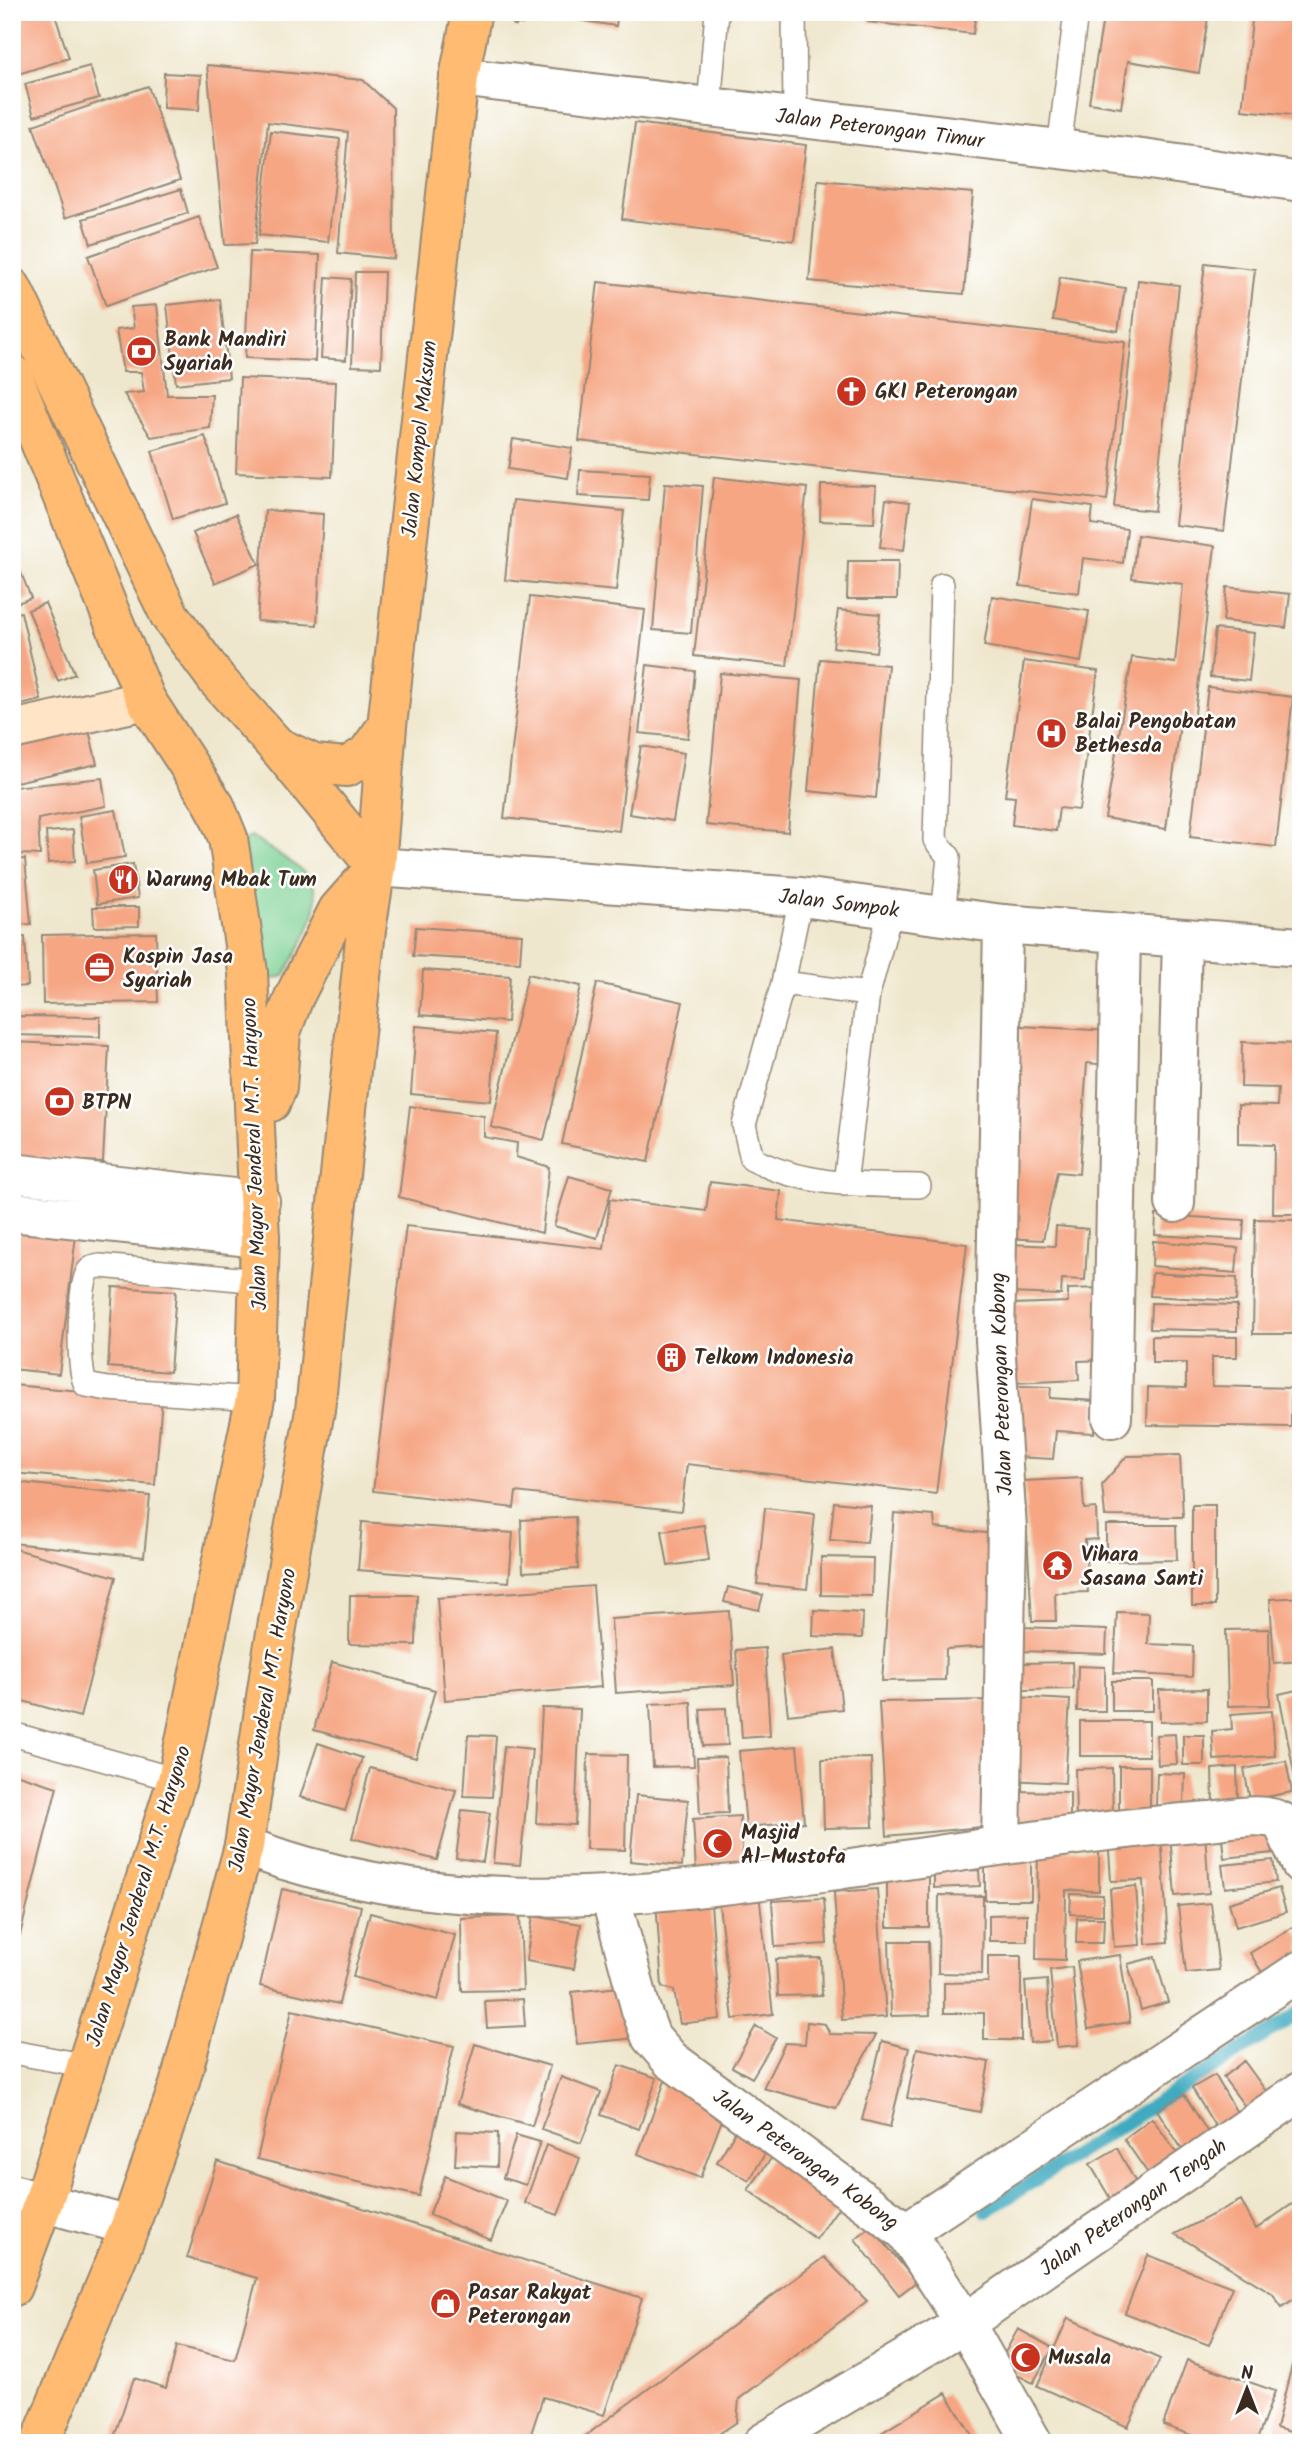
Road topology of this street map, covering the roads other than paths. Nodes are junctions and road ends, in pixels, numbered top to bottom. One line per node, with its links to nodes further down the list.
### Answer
1 (472, 12): 5 (main road, Jalan Kompol Maksum)
2 (717, 12): 6 (lane)
3 (794, 12): 7 (lane)
4 (1076, 12): 8 (lane)
5 (460, 77): 6 (street, Jalan Peterongan Timur); 14 (main road, Jalan Kompol Maksum)
6 (709, 107): 7 (street, Jalan Peterongan Timur)
7 (795, 117): 8 (street, Jalan Peterongan Timur)
8 (1059, 149): 9 (street, Jalan Peterongan Timur)
9 (1301, 182)
10 (12, 288): 16 (main road)
11 (12, 374): 13 (main road, Jalan Mayor Jenderal M.T. Haryono)
12 (942, 585): 20 (lane)
13 (146, 701): 15 (main road); 27 (main road, Jalan Mayor Jenderal M.T. Haryono)
14 (387, 726): 16 (main road); 17 (main road, Jalan Kompol Maksum)
15 (12, 730)
16 (277, 747): 17 (main road)
17 (376, 867): 18 (street, Jalan Sompok); 27 (main road); 40 (main road, Jalan Mayor Jenderal MT. Haryono)
18 (801, 897): 19 (street, Jalan Sompok); 25 (lane)
19 (891, 909): 20 (street, Jalan Sompok); 26 (lane)
20 (943, 916): 21 (street, Jalan Sompok)
21 (1003, 924): 22 (street, Jalan Sompok); 39 (street, Jalan Peterongan Kobong)
22 (1121, 933): 23 (street, Jalan Sompok); 36 (street)
23 (1182, 939): 24 (street, Jalan Sompok); 31 (street)
24 (1301, 947)
25 (783, 983): 26 (lane); 29 (lane)
26 (868, 994): 29 (lane)
27 (257, 1130): 33 (main road, Jalan Mayor Jenderal M.T. Haryono)
28 (12, 1173): 33 (street)
29 (845, 1184): 30 (lane)
30 (919, 1186)
31 (1175, 1203)
32 (12, 1212): 33 (street)
33 (260, 1219): 34 (main road, Jalan Mayor Jenderal M.T. Haryono)
34 (260, 1282): 35 (main road, Jalan Mayor Jenderal M.T. Haryono); 35 (lane)
35 (255, 1399): 38 (main road, Jalan Mayor Jenderal M.T. Haryono)
36 (1112, 1418)
37 (12, 1734): 38 (lane)
38 (177, 1780): 45 (main road, Jalan Mayor Jenderal M.T. Haryono)
39 (1001, 1845): 41 (street); 42 (street)
40 (244, 1846): 42 (street); 48 (main road, Jalan Mayor Jenderal MT. Haryono)
41 (1301, 1864)
42 (610, 1895): 49 (street, Jalan Peterongan Kobong)
43 (1301, 1970): 49 (street, Jalan Peterongan Kobong)
44 (12, 2052): 45 (lane)
45 (88, 2066): 47 (main road, Jalan Mayor Jenderal M.T. Haryono)
46 (1301, 2091): 51 (street, Jalan Peterongan Tengah)
47 (28, 2198): 48 (street); 50 (main road, Jalan Mayor Jenderal M.T. Haryono)
48 (130, 2226): 52 (main road, Jalan Mayor Jenderal MT. Haryono)
49 (906, 2232): 51 (street)
50 (12, 2287)
51 (965, 2323): 53 (street, Jalan Peterongan Tengah); 54 (street)
52 (40, 2443)
53 (763, 2443)
54 (1034, 2443)

